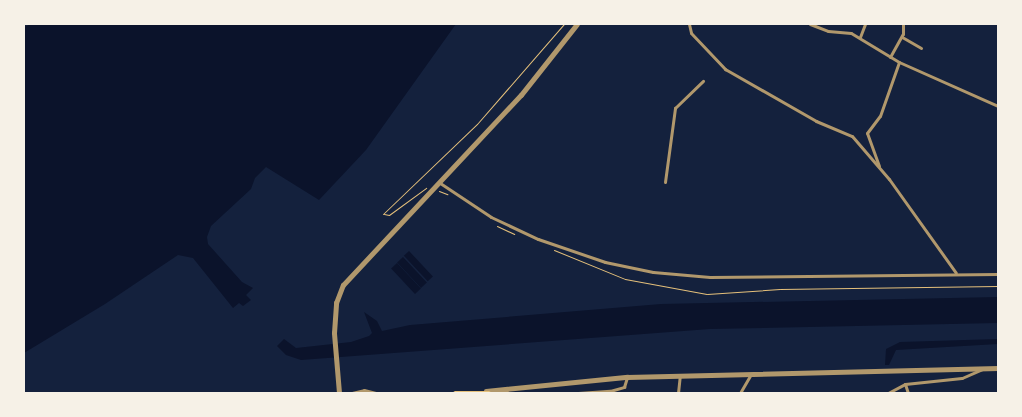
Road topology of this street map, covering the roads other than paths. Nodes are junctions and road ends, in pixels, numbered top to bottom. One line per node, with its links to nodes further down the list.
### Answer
1 (577, 24): 15 (street)
2 (689, 24): 13 (street)
3 (810, 24): 6 (street)
4 (865, 24): 6 (street)
5 (903, 24): 7 (street)
6 (860, 37): 9 (street)
7 (902, 37): 8 (street); 9 (street)
8 (920, 48)
9 (890, 58): 10 (street)
10 (899, 62): 12 (street); 13 (street)
11 (703, 81): 14 (street)
12 (998, 106)
13 (880, 169): 16 (street)
14 (664, 182)
15 (440, 183): 16 (street); 25 (street)
16 (957, 274): 17 (street)
17 (998, 274)
18 (982, 368): 19 (street); 20 (street); 23 (street)
19 (998, 368)
20 (751, 374): 21 (street); 31 (street)
21 (681, 375): 22 (street); 30 (street)
22 (627, 377): 24 (street); 29 (street)
23 (905, 384): 32 (street); 33 (street)
24 (487, 392): 28 (main road)
25 (340, 393)
26 (352, 393): 27 (street)
27 (376, 393)
28 (455, 393)
29 (578, 393)
30 (678, 393)
31 (740, 393)
32 (888, 393)
33 (908, 393)

